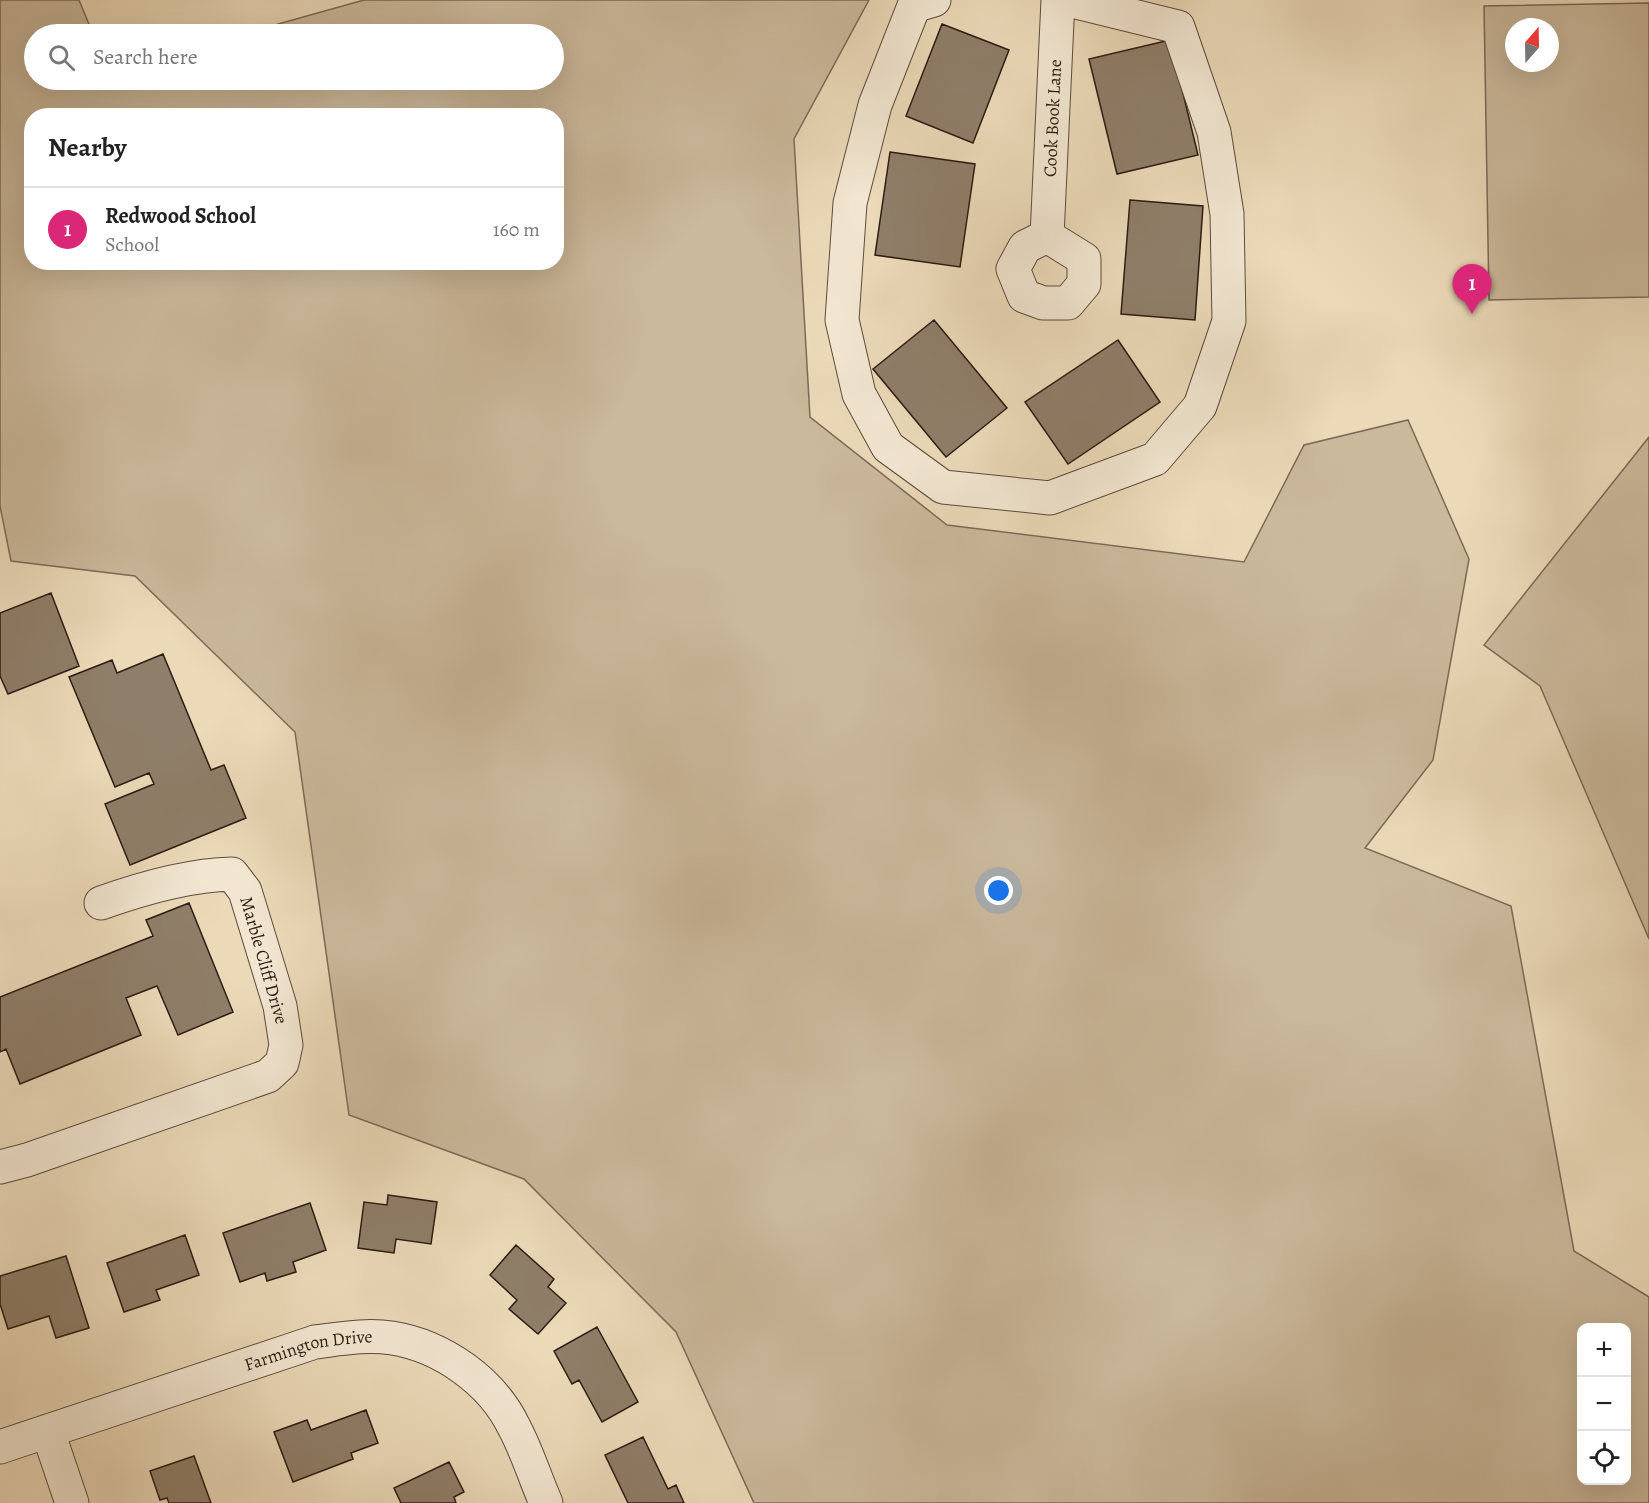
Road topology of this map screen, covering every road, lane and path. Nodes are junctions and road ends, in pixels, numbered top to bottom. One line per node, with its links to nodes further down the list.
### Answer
1 (934, 0): 3 (street)
2 (1058, 0): 4 (street, Cook Book Lane)
3 (1068, 0)
4 (1047, 236)
5 (101, 903): 6 (street, Marble Cliff Drive)
6 (0, 1167)
7 (48, 1432): 8 (street, Farmington Drive); 9 (street); 10 (street, Farmington Drive)
8 (0, 1447)
9 (72, 1503)
10 (546, 1503)

